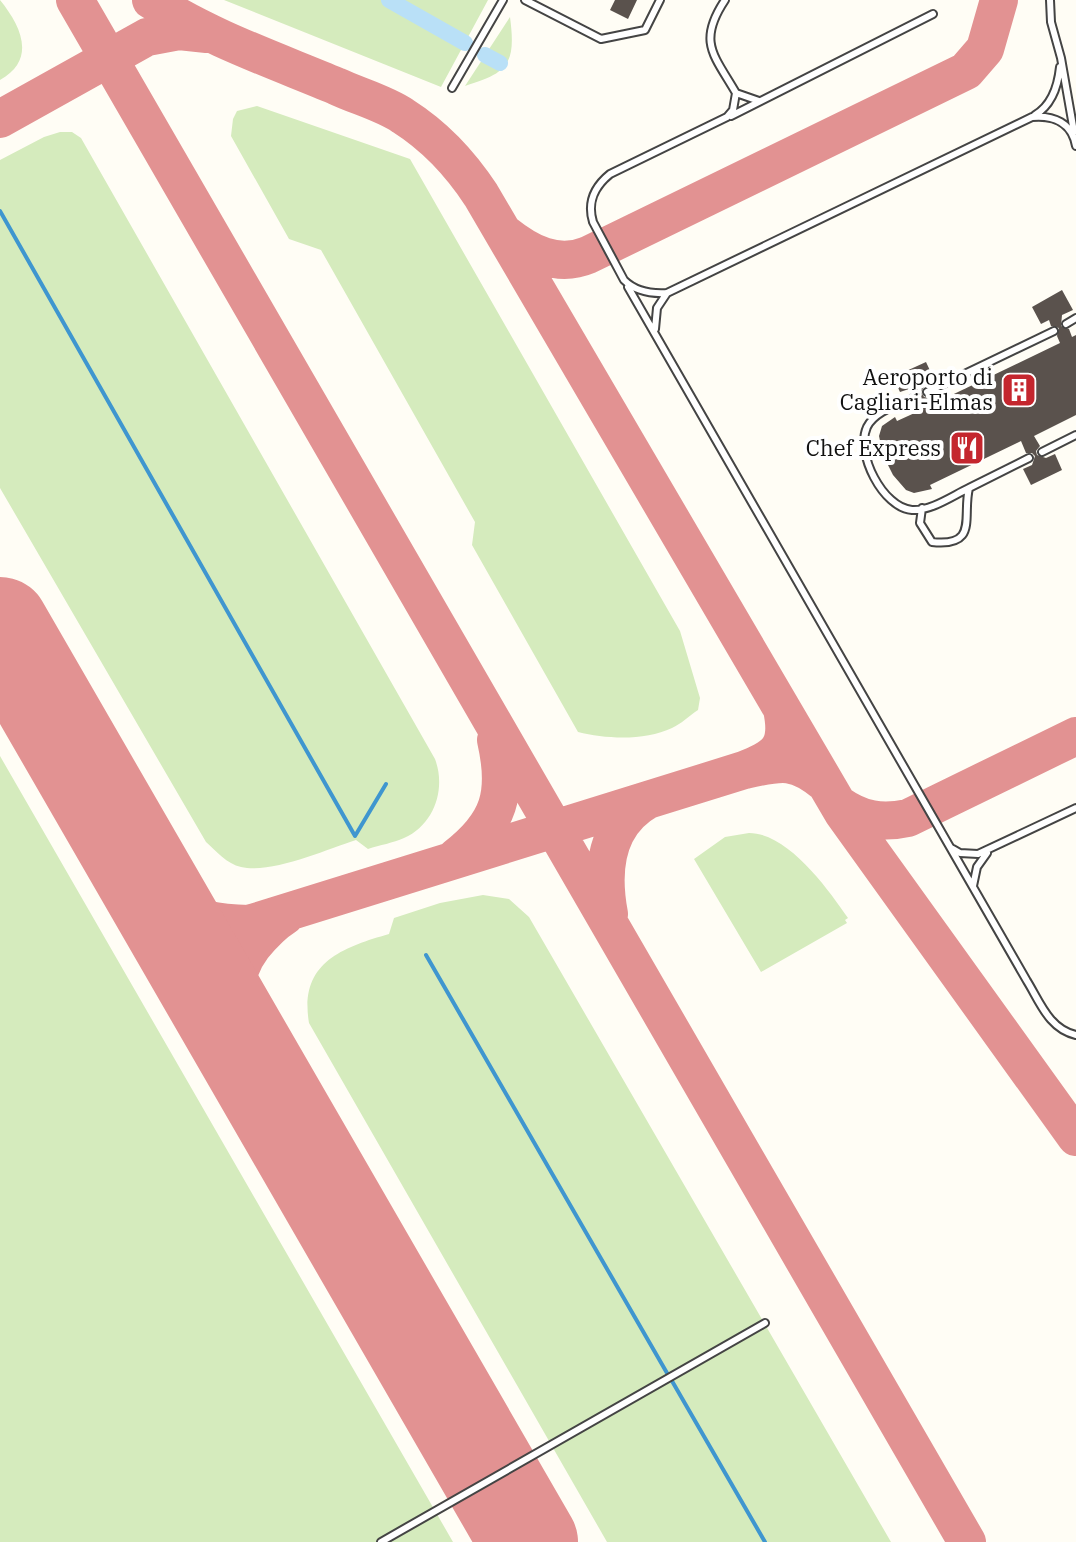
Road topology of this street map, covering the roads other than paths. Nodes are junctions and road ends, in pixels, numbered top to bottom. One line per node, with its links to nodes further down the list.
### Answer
1 (503, 0): 8 (lane)
2 (525, 0): 3 (lane)
3 (660, 0)
4 (725, 0): 9 (lane)
5 (1050, 0): 7 (lane)
6 (933, 14): 10 (lane)
7 (1061, 58): 12 (lane); 13 (lane)
8 (452, 88)
9 (736, 93): 10 (lane); 11 (lane)
10 (760, 101): 11 (lane)
11 (727, 117): 15 (lane)
12 (1032, 117): 13 (lane); 16 (lane)
13 (1074, 135): 14 (lane)
14 (1076, 146)
15 (624, 280): 16 (lane); 20 (lane)
16 (667, 293): 20 (lane)
17 (1076, 318): 18 (lane)
18 (1066, 324)
19 (1054, 331): 21 (lane)
20 (655, 333): 29 (lane)
21 (927, 392)
22 (913, 398): 27 (lane)
23 (1076, 435): 24 (lane)
24 (1042, 452)
25 (1029, 458): 26 (lane)
26 (969, 488): 27 (lane); 27 (lane)
27 (922, 508)
28 (1076, 808): 30 (lane)
29 (950, 847): 30 (lane); 31 (lane)
30 (993, 849): 31 (lane)
31 (973, 887): 32 (lane)
32 (1076, 1035)
33 (765, 1323): 34 (lane)
34 (381, 1542)

